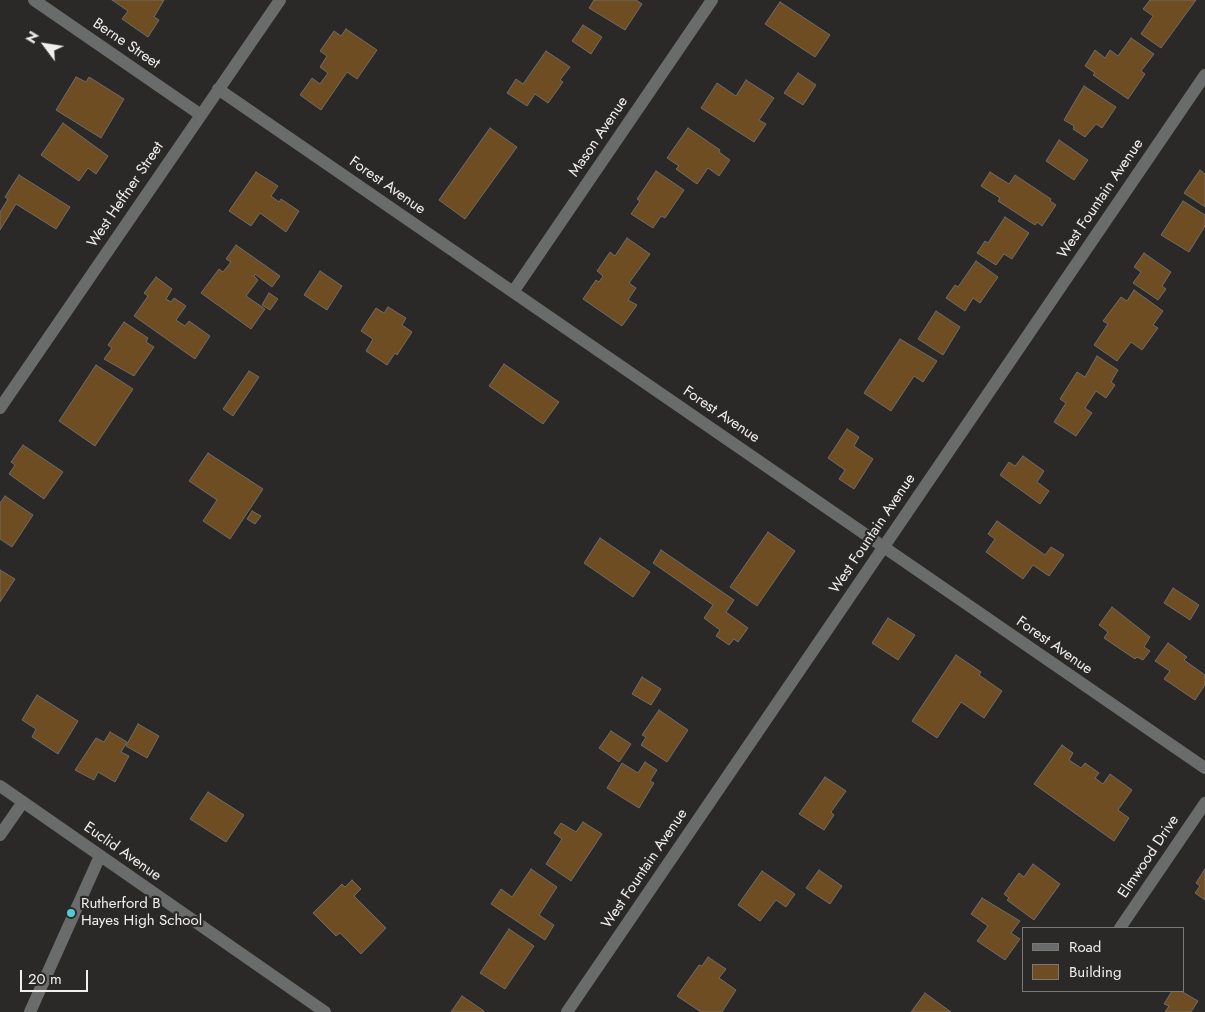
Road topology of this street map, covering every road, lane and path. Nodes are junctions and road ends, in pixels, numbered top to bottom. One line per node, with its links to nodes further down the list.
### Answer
1 (34, 0): 6 (street, Berne Street)
2 (280, 0): 5 (street, West Heffner Street)
3 (712, 0): 7 (street, Mason Avenue)
4 (1205, 75): 9 (street, West Fountain Avenue)
5 (218, 89): 6 (street, West Heffner Street); 7 (street, Forest Avenue)
6 (201, 115): 8 (street, West Heffner Street)
7 (513, 292): 9 (street, Forest Avenue)
8 (0, 408)
9 (884, 547): 10 (street, Forest Avenue); 19 (street, West Fountain Avenue)
10 (1205, 768)
11 (0, 786): 12 (street, Euclid Avenue)
12 (23, 802): 14 (street); 15 (street, Euclid Avenue)
13 (1205, 803): 16 (street, Elmwood Drive)
14 (0, 835)
15 (100, 856): 17 (street); 18 (street, Euclid Avenue)
16 (1121, 927)
17 (30, 1012)
18 (325, 1012)
19 (567, 1012)

